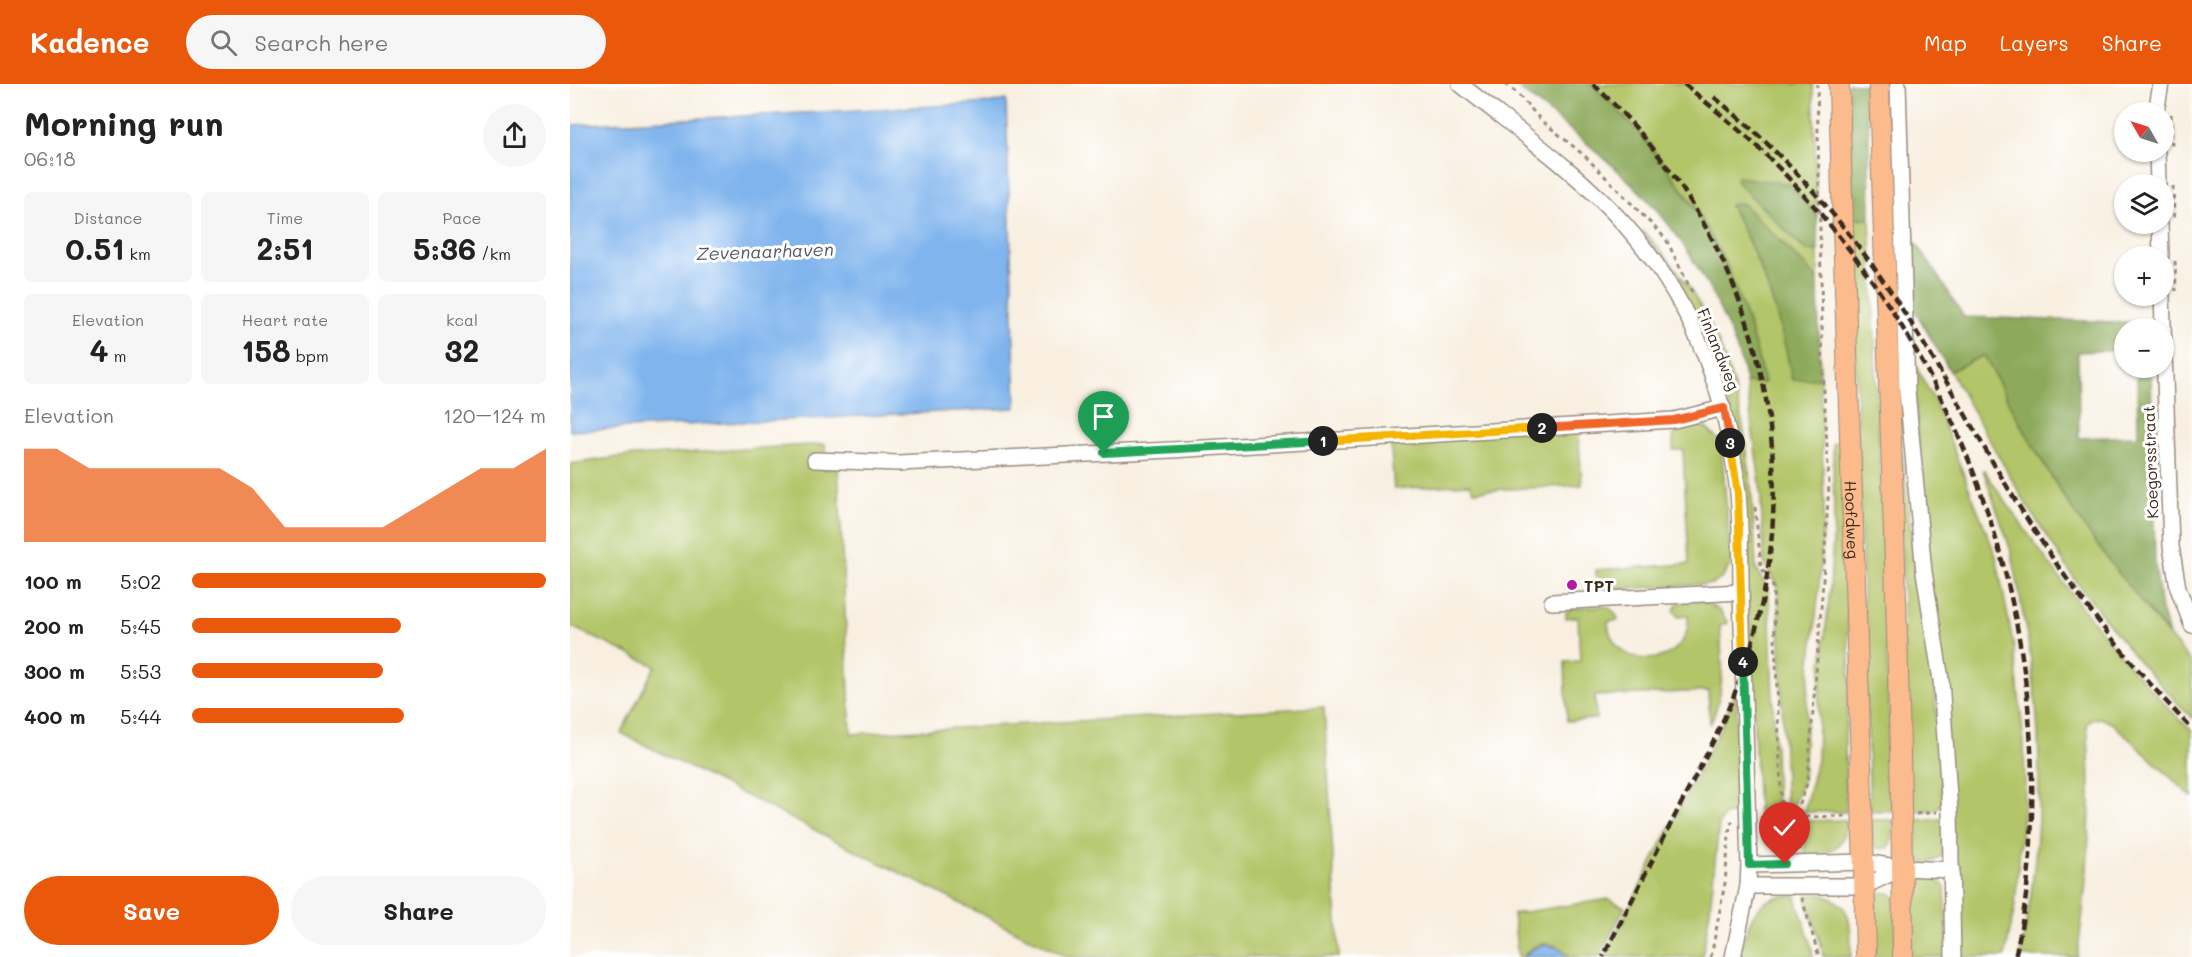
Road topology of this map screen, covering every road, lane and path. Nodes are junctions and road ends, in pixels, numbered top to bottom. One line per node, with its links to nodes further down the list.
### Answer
1 (1460, 84): 9 (street, Finlandweg)
2 (1817, 84): 19 (path)
3 (1839, 84): 17 (main road, Hoofdweg)
4 (1879, 84): 16 (main road)
5 (1898, 84): 15 (street)
6 (2161, 84): 7 (street)
7 (2158, 102)
8 (2162, 306): 14 (street, Koegorsstraat)
9 (1724, 408): 10 (street); 12 (street, Finlandweg)
10 (815, 460)
11 (1755, 501): 18 (path)
12 (1741, 592): 13 (street); 20 (street, Finlandweg)
13 (1552, 602)
14 (2192, 625)
15 (1950, 812): 16 (path); 25 (street)
16 (1901, 815): 24 (main road)
17 (1863, 816): 19 (path); 21 (main road, Hoofdweg)
18 (1782, 817): 19 (path); 20 (path)
19 (1800, 817): 22 (path)
20 (1747, 818): 23 (street, Finlandweg); 29 (path)
21 (1864, 862): 22 (street); 24 (street); 27 (main road, Hoofdweg)
22 (1800, 864): 23 (street)
23 (1749, 865): 26 (street, Finlandweg)
24 (1902, 868): 25 (street); 27 (street); 33 (main road)
25 (1952, 870): 34 (street)
26 (1748, 886): 28 (street); 30 (street, Finlandweg)
27 (1865, 886): 28 (street); 32 (main road, Hoofdweg)
28 (1801, 887): 31 (path)
29 (1711, 957)
30 (1733, 957)
31 (1819, 957)
32 (1866, 957)
33 (1903, 957)
34 (1953, 957)

